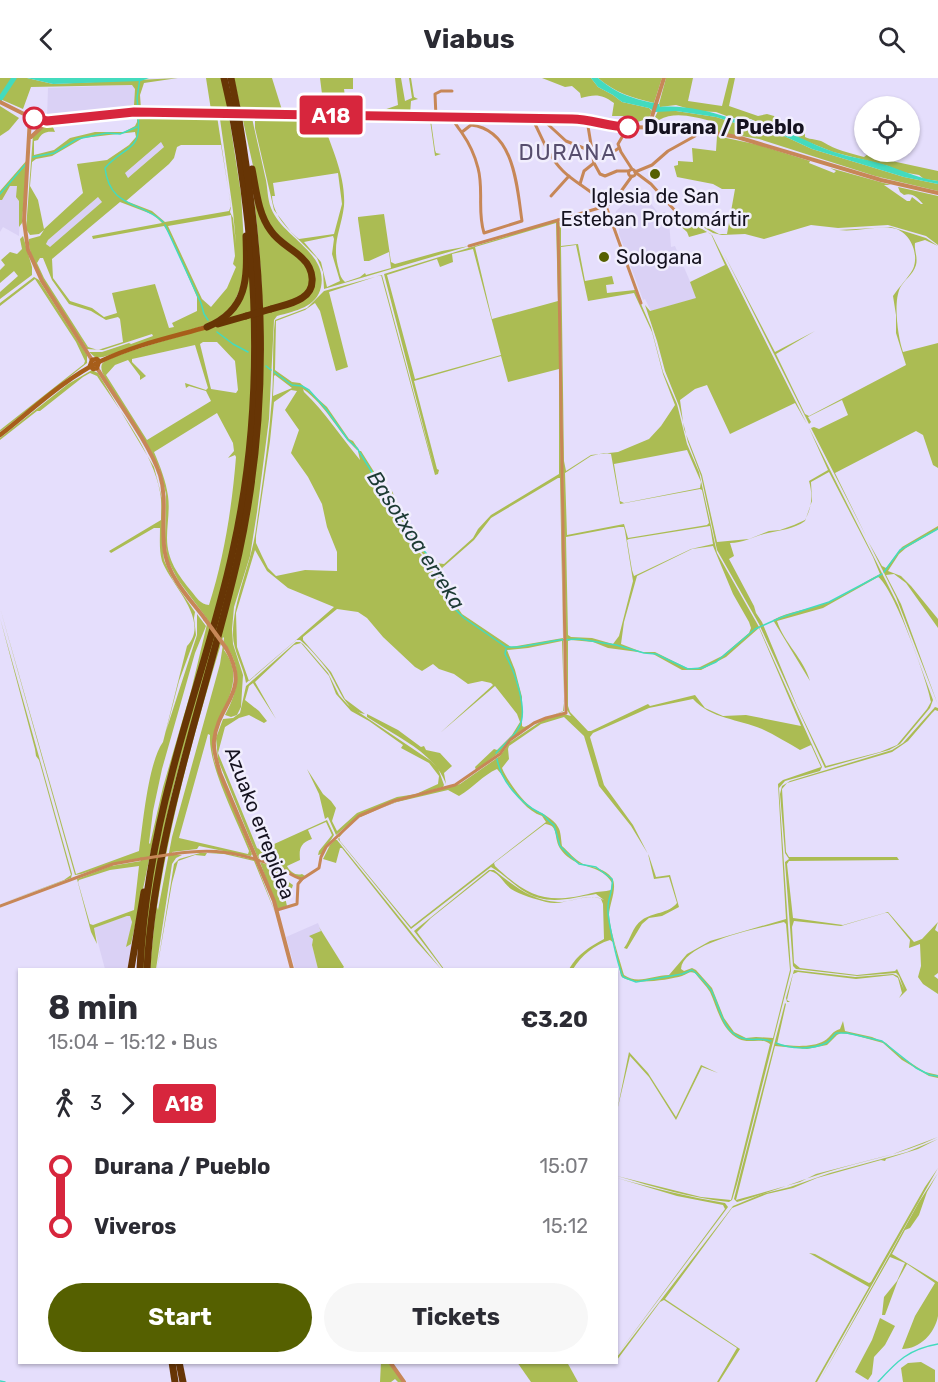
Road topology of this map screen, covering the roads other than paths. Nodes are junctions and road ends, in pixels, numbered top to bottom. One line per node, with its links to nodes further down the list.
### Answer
1 (224, 78): 6 (highway)
2 (231, 78): 6 (highway)
3 (664, 78): 15 (street)
4 (452, 91): 7 (street)
5 (0, 102): 12 (street)
6 (234, 108): 11 (highway, bridge)
7 (436, 117): 8 (street); 14 (street)
8 (453, 117): 9 (street); 20 (street)
9 (532, 118): 10 (street); 29 (street)
10 (541, 118): 13 (street); 24 (street)
11 (236, 119): 27 (highway); 42 (highway, bridge); 55 (highway)
12 (31, 120): 14 (street); 18 (street); 22 (street)
13 (587, 120): 16 (street); 24 (street)
14 (47, 121): 18 (street)
15 (650, 121): 17 (street); 19 (street)
16 (617, 126): 17 (street); 21 (street)
17 (628, 127): 21 (street)
18 (40, 128): 22 (street)
19 (697, 131): 28 (street); 31 (street)
20 (462, 132): 36 (street); 38 (street)
21 (622, 135): 23 (street)
22 (31, 138): 43 (street)
23 (619, 148): 25 (street); 28 (street)
24 (592, 152): 25 (street)
25 (594, 158): 26 (street)
26 (594, 163): 28 (street); 30 (street)
27 (242, 170): 42 (highway); 49 (highway)
28 (633, 171): 33 (street); 34 (street)
29 (569, 176): 30 (street); 32 (street)
30 (580, 184): 33 (street)
31 (938, 193)
32 (551, 196)
33 (606, 206): 35 (street); 41 (street)
34 (678, 214)
35 (558, 220): 37 (street); 50 (street)
36 (522, 221): 37 (street); 38 (street)
37 (523, 230): 39 (street)
38 (484, 233): 39 (street)
39 (486, 241): 40 (street)
40 (470, 246)
41 (641, 303)
42 (207, 327): 44 (main road)
43 (92, 360): 44 (main road); 45 (main road)
44 (99, 362): 45 (main road); 46 (main road)
45 (90, 366): 46 (main road); 47 (main road)
46 (97, 368): 48 (street, Azuako errepidea, bridge)
47 (0, 435)
48 (256, 859): 50 (street); 51 (street, bridge); 52 (street, Azuako errepidea)
49 (152, 863): 53 (highway); 54 (highway)
50 (302, 879): 52 (street)
51 (0, 906)
52 (277, 910): 56 (street, Azuako errepidea)
53 (131, 968)
54 (140, 968)
55 (147, 968)
56 (292, 968)
57 (172, 1364): 60 (highway)
58 (179, 1364): 61 (highway)
59 (391, 1364): 62 (street)
60 (175, 1382)
61 (183, 1382)
62 (404, 1382)

